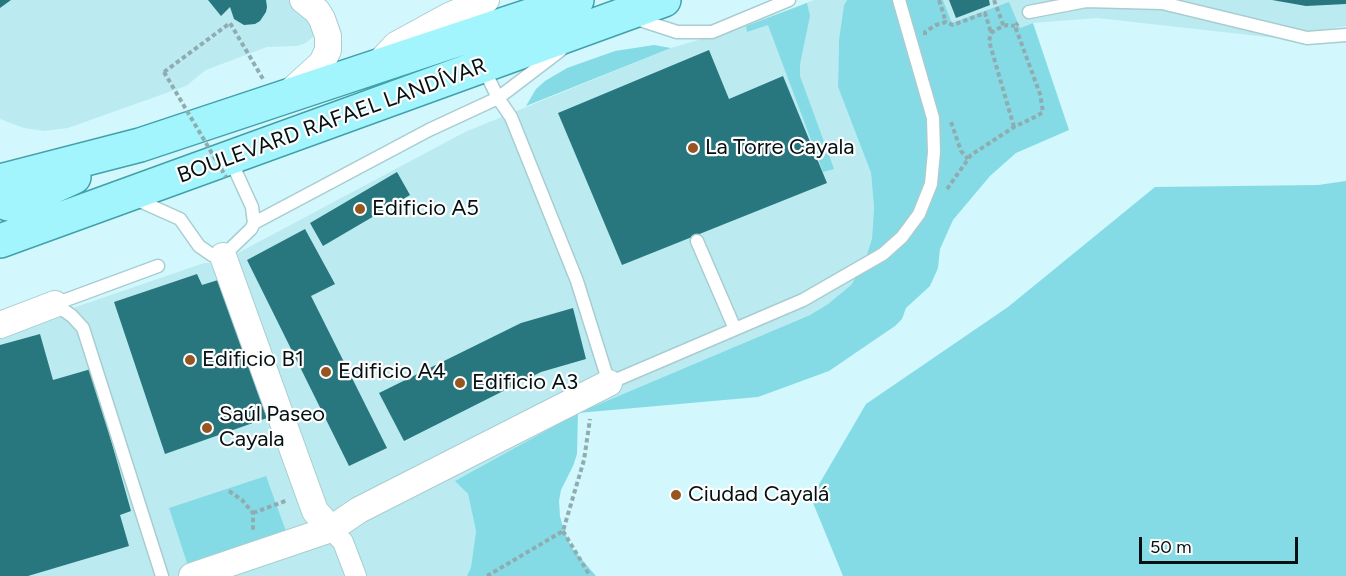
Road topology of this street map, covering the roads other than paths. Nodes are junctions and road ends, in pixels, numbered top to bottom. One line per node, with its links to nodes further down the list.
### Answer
1 (303, 0): 13 (street)
2 (486, 0): 10 (street)
3 (664, 0): 8 (main road, BOULEVARD RAFAEL LANDÍVAR)
4 (789, 0): 8 (lane)
5 (899, 0): 24 (lane)
6 (1029, 12): 9 (lane)
7 (583, 14): 8 (main road, BOULEVARD RAFAEL LANDÍVAR); 10 (main road, BOULEVARD RAFAEL LANDÍVAR); 11 (main road, BOULEVARD RAFAEL LANDÍVAR); 12 (lane)
8 (624, 15)
9 (1346, 35)
10 (378, 65): 13 (main road, BOULEVARD RAFAEL LANDÍVAR)
11 (482, 66): 12 (lane); 14 (main road, BOULEVARD RAFAEL LANDÍVAR)
12 (498, 98): 17 (lane); 25 (lane)
13 (280, 99): 15 (main road, BOULEVARD RAFAEL LANDÍVAR)
14 (233, 166): 16 (main road, BOULEVARD RAFAEL LANDÍVAR); 17 (lane)
15 (4, 183)
16 (127, 195): 19 (main road, BOULEVARD RAFAEL LANDÍVAR); 20 (lane)
17 (254, 223): 20 (lane)
18 (697, 241): 24 (lane)
19 (0, 242)
20 (224, 256): 26 (street)
21 (158, 266): 22 (lane)
22 (55, 304): 23 (street); 27 (lane)
23 (0, 326)
24 (735, 329): 25 (lane)
25 (609, 383): 26 (street)
26 (331, 529): 28 (street); 29 (street)
27 (162, 576)
28 (192, 576)
29 (356, 576)

